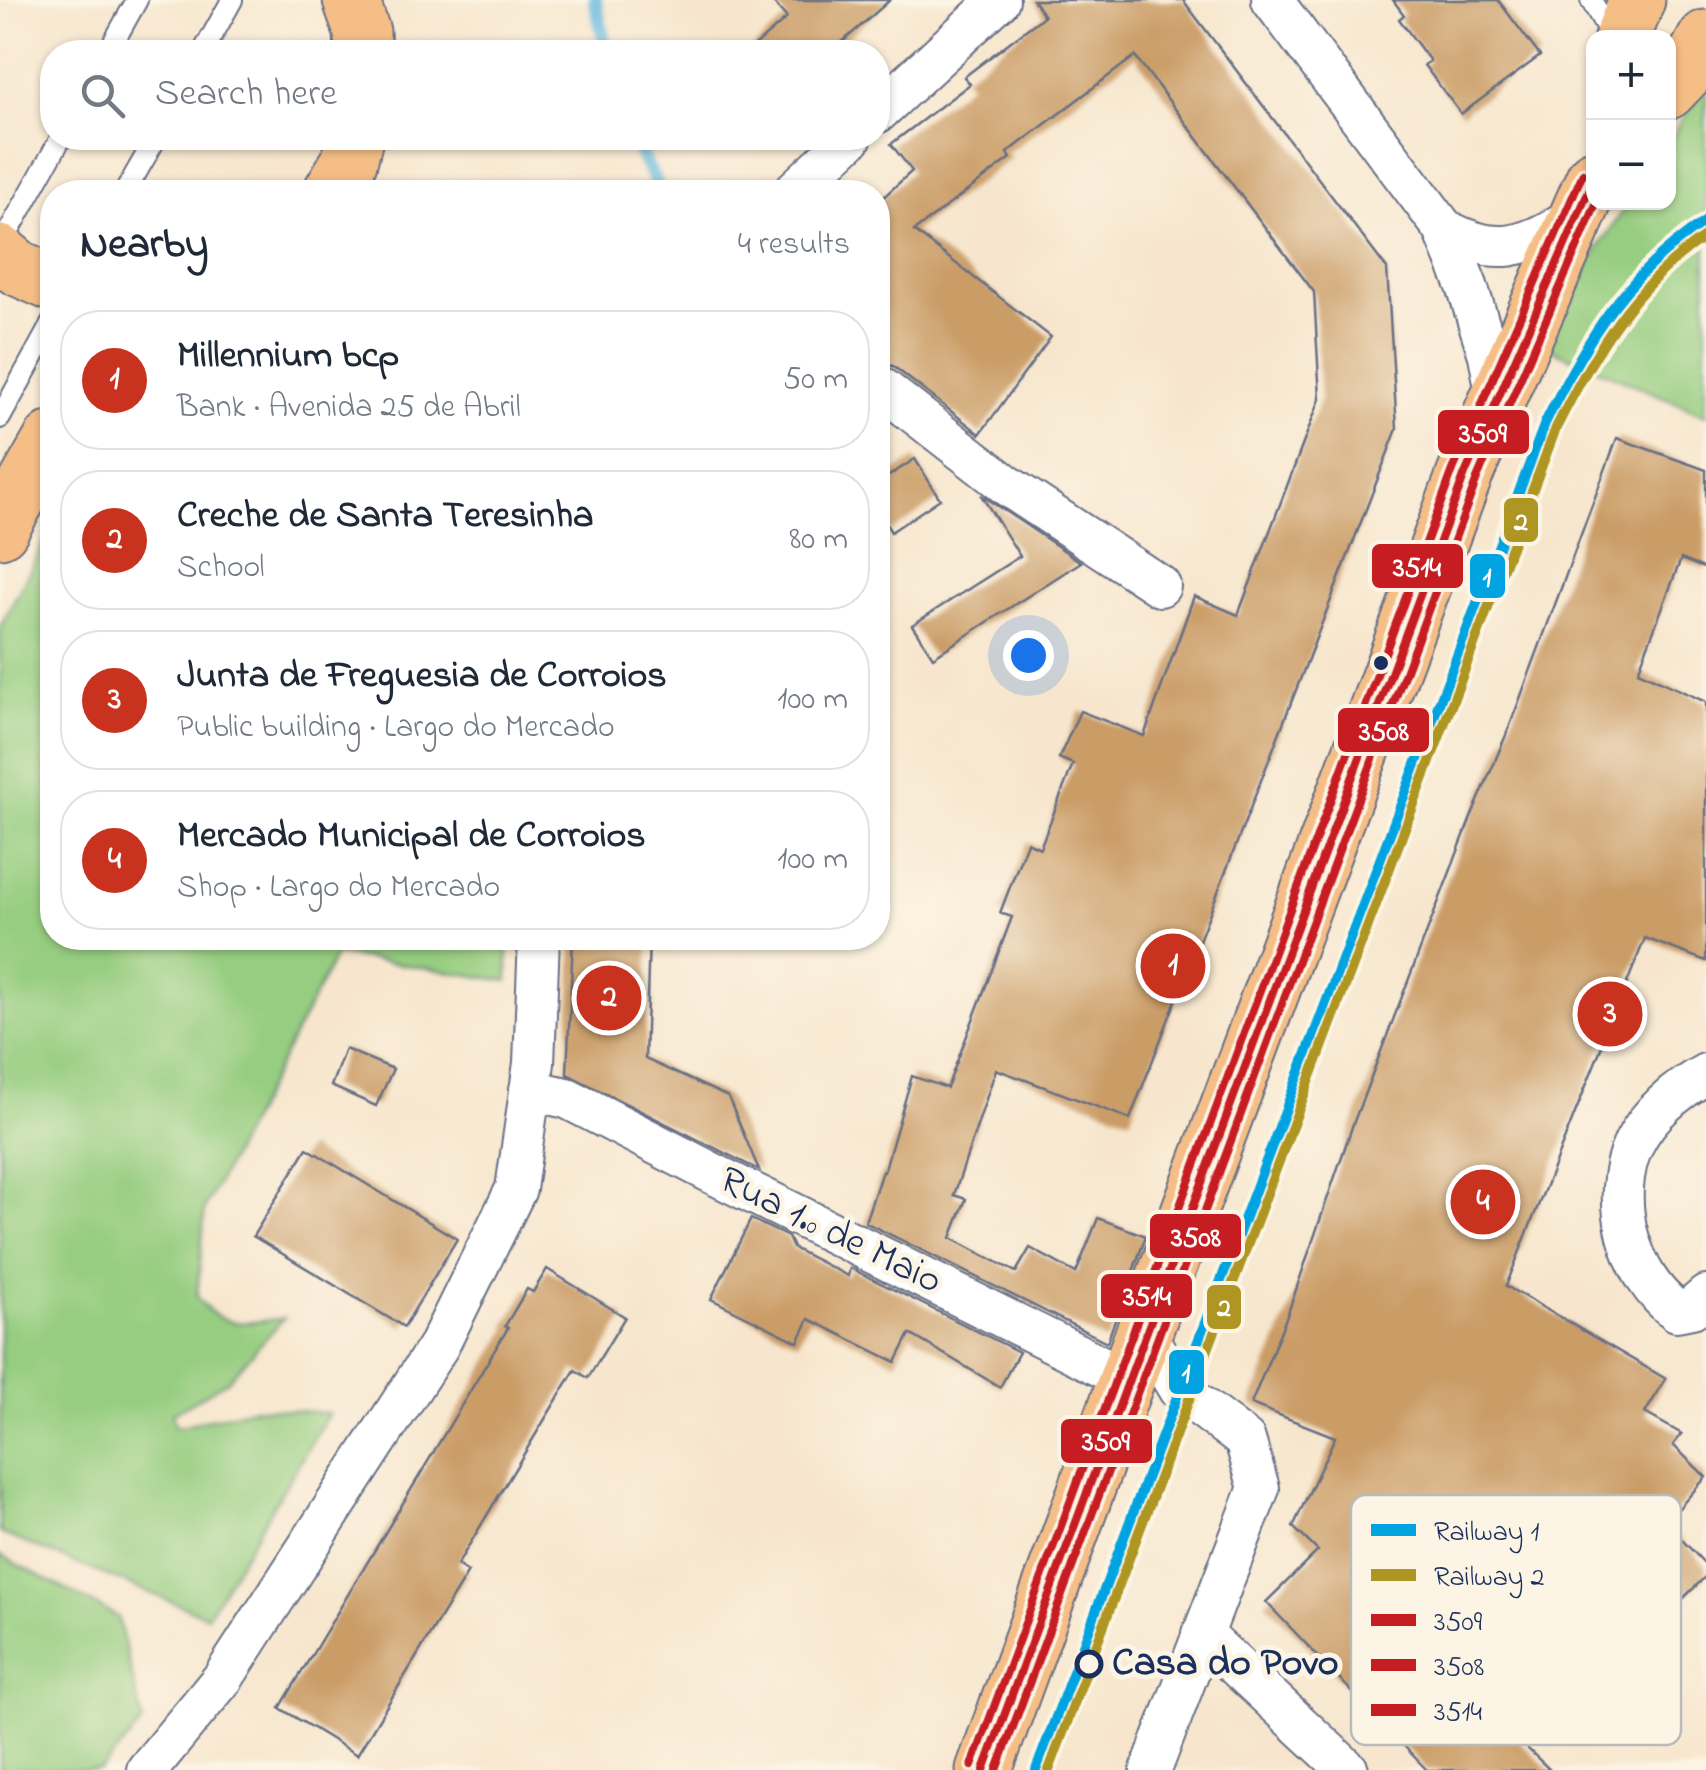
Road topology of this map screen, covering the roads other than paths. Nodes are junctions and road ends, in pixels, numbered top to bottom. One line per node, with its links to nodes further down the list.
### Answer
1 (137, 0): 11 (lane)
2 (232, 0): 12 (lane)
3 (351, 0): 13 (main road)
4 (999, 0): 15 (street)
5 (1272, 0): 22 (street)
6 (1591, 0): 8 (lane)
7 (1637, 0): 9 (main road)
8 (1608, 30)
9 (1625, 30)
10 (1706, 38): 14 (main road)
11 (115, 40)
12 (210, 40)
13 (362, 40)
14 (1676, 82)
15 (890, 101)
16 (54, 150): 23 (lane)
17 (149, 150): 19 (lane)
18 (837, 150): 20 (street)
19 (132, 180)
20 (806, 180)
21 (1584, 197): 22 (street); 27 (main road)
22 (1444, 229): 27 (street)
23 (0, 250): 24 (main road)
24 (40, 278)
25 (40, 346): 28 (lane)
26 (890, 394): 31 (street)
27 (1497, 398): 36 (main road)
28 (0, 418)
29 (40, 460): 30 (main road)
30 (0, 530)
31 (1160, 586)
32 (539, 950): 34 (street)
33 (1706, 1074): 35 (street)
34 (530, 1090): 36 (street, Rua 1.º de Maio); 38 (street)
35 (1706, 1296)
36 (1136, 1356): 37 (street); 39 (main road)
37 (1202, 1634): 40 (street); 41 (street)
38 (148, 1770)
39 (984, 1770)
40 (1151, 1770)
41 (1348, 1770)

